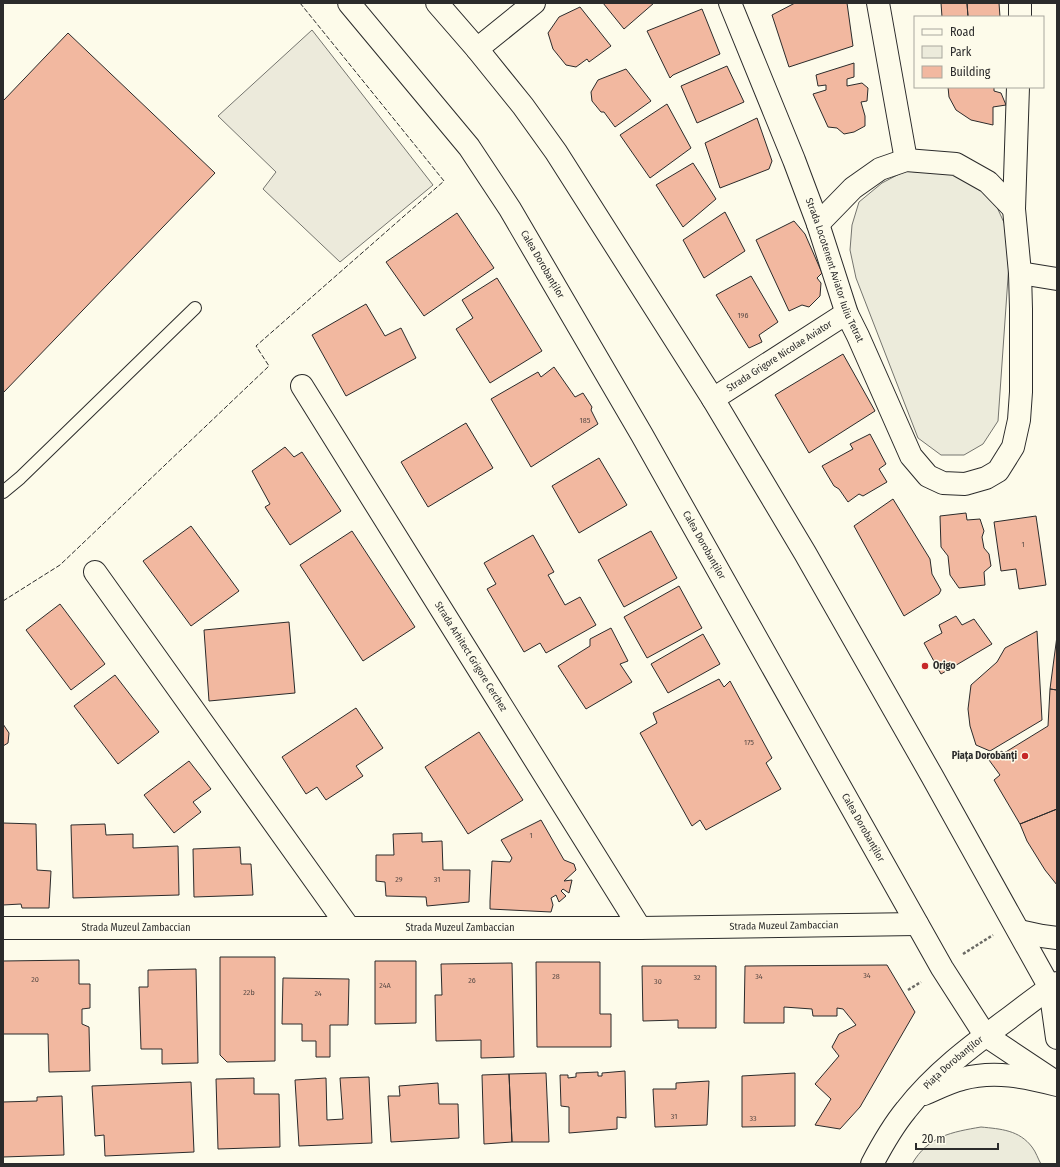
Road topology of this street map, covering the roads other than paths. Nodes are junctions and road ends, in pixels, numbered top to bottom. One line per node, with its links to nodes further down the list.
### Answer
1 (349, 3): 21 (street, Calea Dorobanților)
2 (437, 3): 8 (street)
3 (534, 3): 8 (street)
4 (730, 3): 12 (street, Strada Locotenent Aviator Iuliu Tetrat)
5 (878, 3): 10 (street)
6 (1020, 3): 7 (street)
7 (1020, 16)
8 (477, 49): 18 (street)
9 (1018, 88): 11 (street)
10 (906, 160): 11 (street); 12 (street)
11 (1014, 209): 13 (street)
12 (818, 224): 16 (street, Strada Locotenent Aviator Iuliu Tetrat)
13 (1020, 273): 14 (street); 16 (street, Strada Locotenent Aviator Iuliu Tetrat)
14 (1057, 279)
15 (195, 308): 19 (lane)
16 (847, 314): 18 (street, Strada Grigore Nicolae Aviator)
17 (302, 386): 25 (street, Strada Arhitect Grigore Cerchez)
18 (713, 399): 22 (street)
19 (3, 492)
20 (95, 572): 24 (street)
21 (917, 924): 25 (street, Strada Muzeul Zambaccian); 28 (street, Calea Dorobanților)
22 (1016, 926): 26 (street); 27 (street)
23 (3, 928): 24 (street, Strada Muzeul Zambaccian)
24 (349, 928): 25 (street, Strada Muzeul Zambaccian)
25 (640, 928)
26 (1057, 938)
27 (1054, 985): 28 (street, Piața Dorobanților); 29 (street)
28 (985, 1035): 30 (street, Calea Dorobanților); 31 (street, Piața Dorobanților)
29 (1057, 1038)
30 (1057, 1084): 31 (street)
31 (917, 1096): 32 (street, Piața Dorobanților)
32 (872, 1164)

